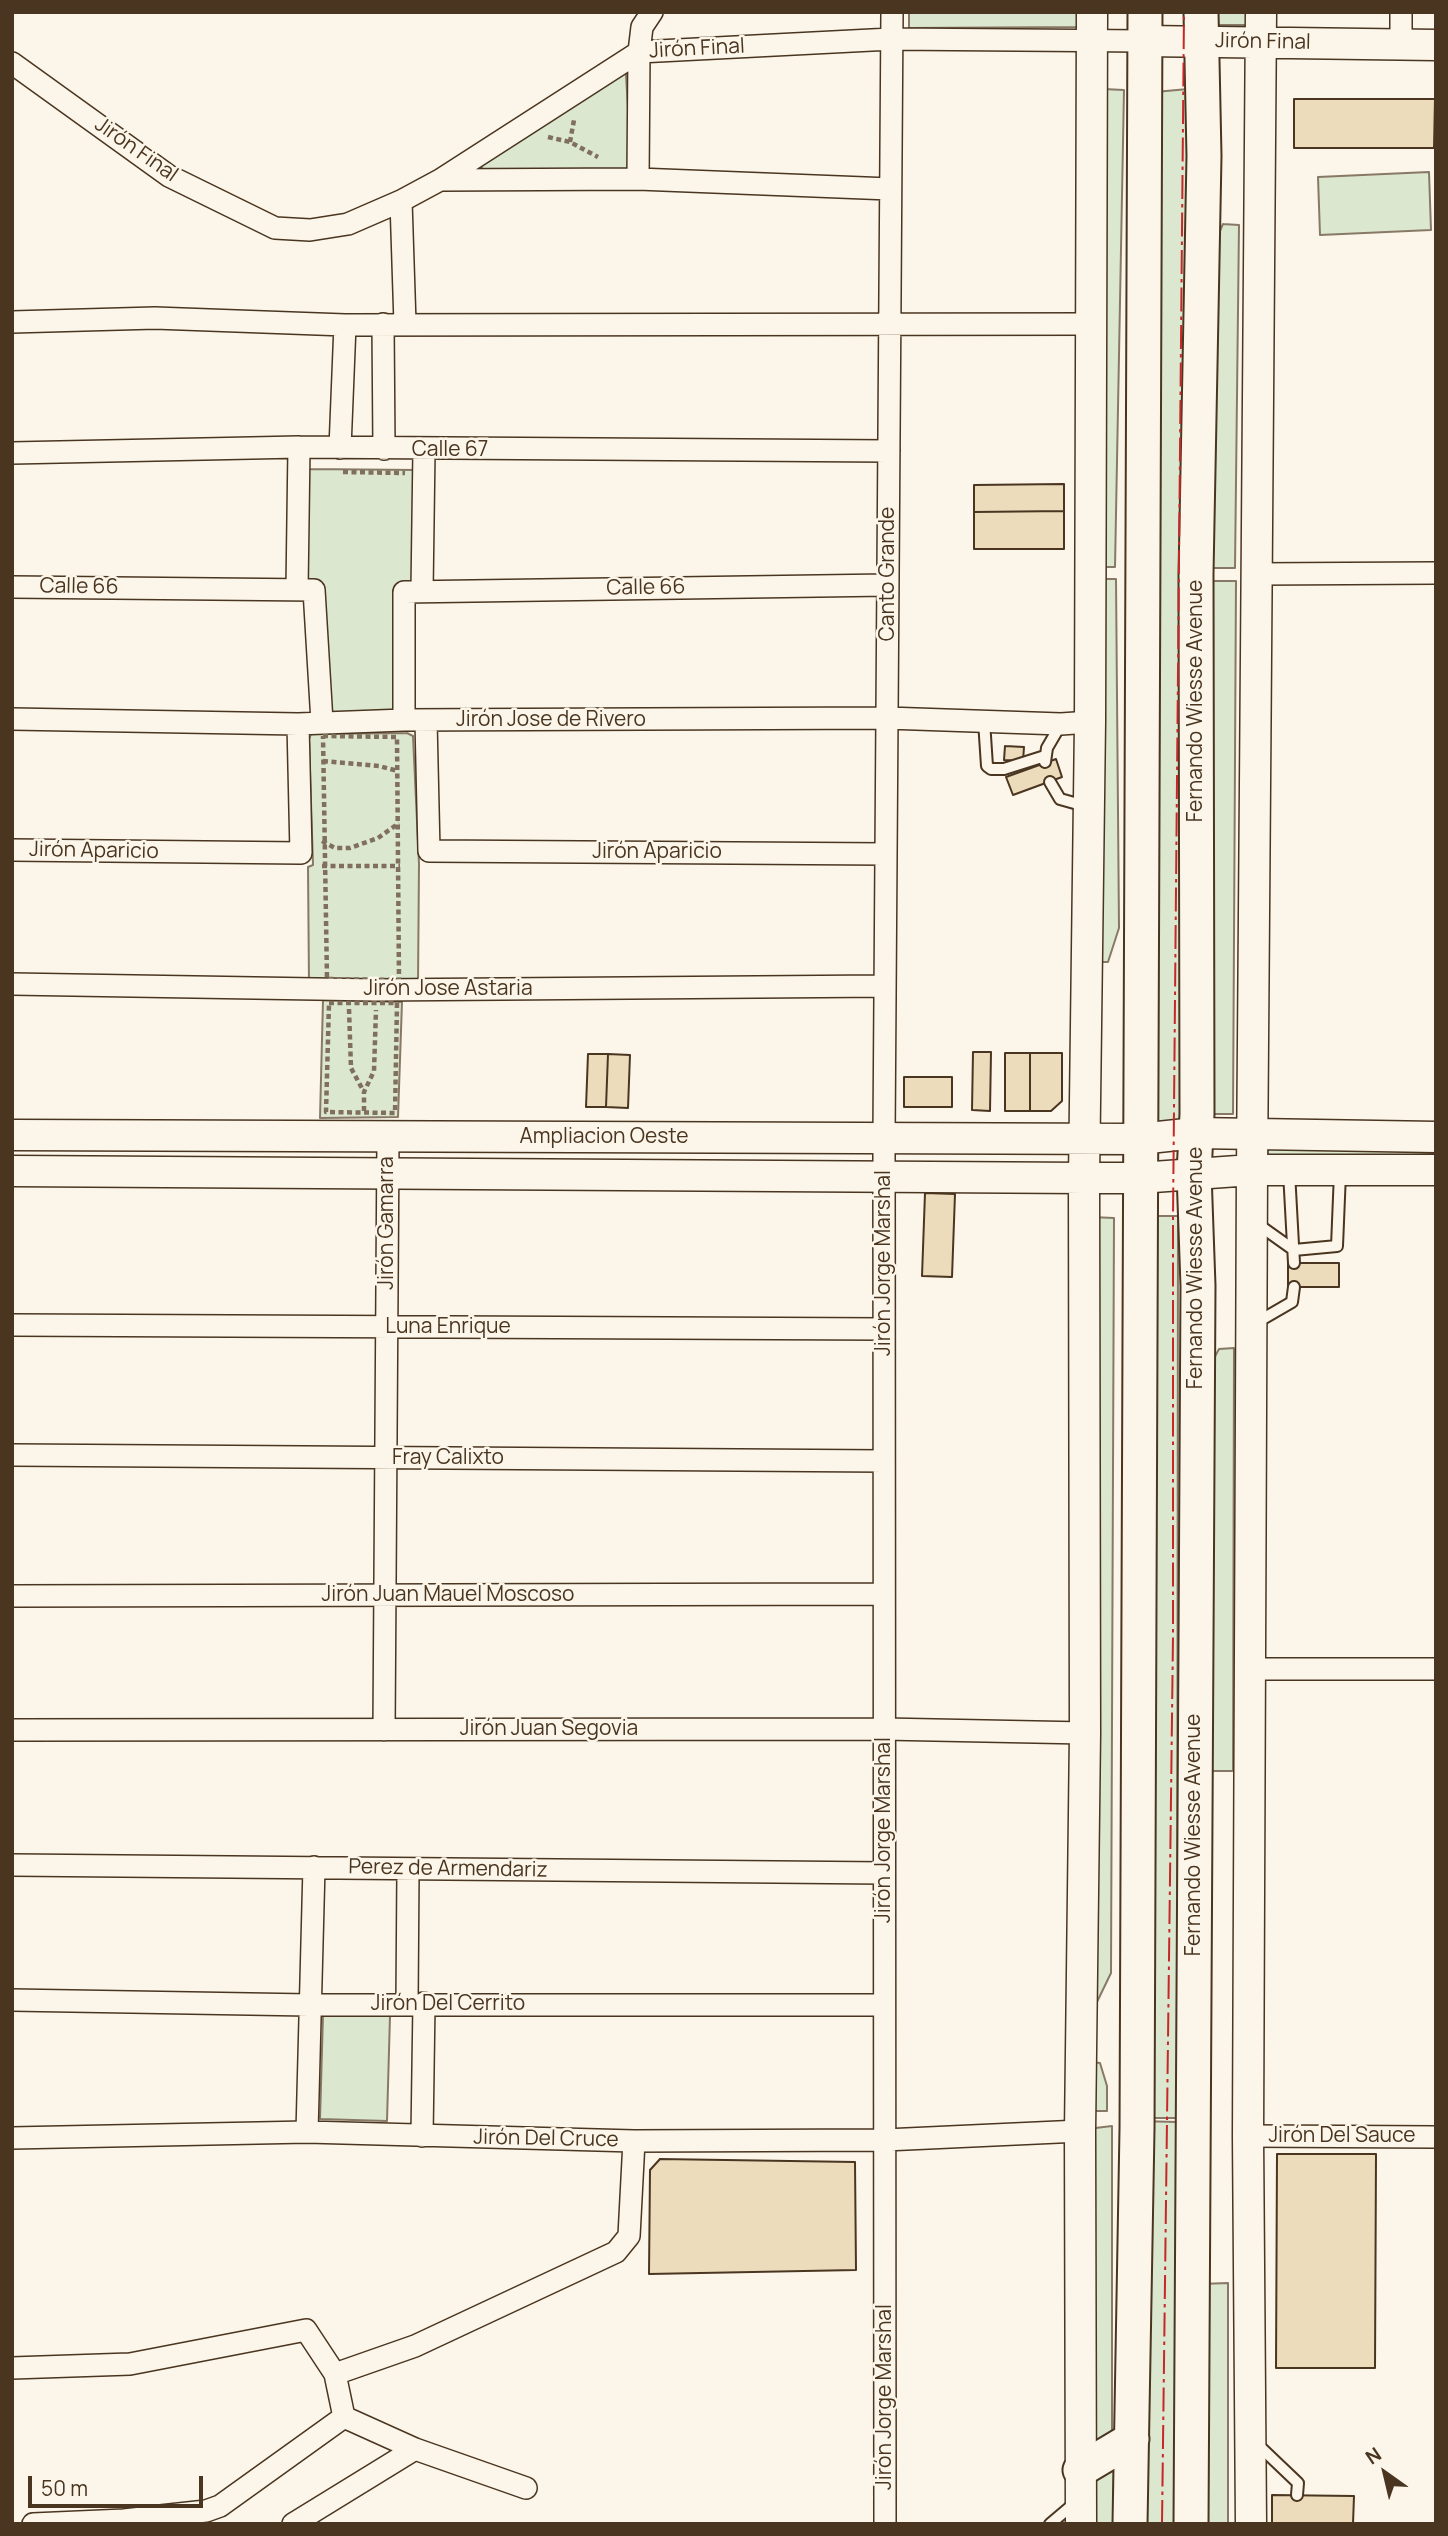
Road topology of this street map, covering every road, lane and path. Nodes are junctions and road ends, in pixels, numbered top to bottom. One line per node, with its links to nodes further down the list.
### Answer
1 (652, 12): 12 (street)
2 (892, 12): 8 (street, Canto Grande)
3 (1261, 12): 9 (main road)
4 (1401, 12): 10 (street)
5 (1092, 26): 6 (street, Jirón Final); 8 (street, Jirón Final); 23 (main road)
6 (1145, 26): 7 (main road, Jirón Final); 70 (main road)
7 (1201, 27): 9 (main road, Jirón Final); 64 (main road, Fernando Wiesse Avenue)
8 (891, 40): 12 (street, Jirón Final); 18 (street, Canto Grande)
9 (1261, 42): 10 (main road, Jirón Final); 34 (main road)
10 (1401, 44): 11 (main road, Jirón Final)
11 (1436, 45)
12 (639, 52): 16 (street); 17 (street, Jirón Final)
13 (12, 63): 19 (street, Jirón Final)
14 (538, 135): 15 (path)
15 (606, 161)
16 (638, 179): 17 (street); 18 (street)
17 (440, 180): 19 (street, Jirón Final)
18 (890, 189): 21 (street, Canto Grande)
19 (401, 201): 22 (street)
20 (12, 323): 24 (street)
21 (890, 323): 22 (street); 23 (street); 29 (street, Canto Grande)
22 (394, 324): 24 (street); 27 (street)
23 (1091, 324): 44 (main road)
24 (345, 325): 26 (street)
25 (299, 447): 26 (street, Calle 67); 30 (street, Calle 67); 37 (street)
26 (340, 448): 27 (street, Calle 67)
27 (384, 449): 28 (street, Calle 67)
28 (424, 450): 29 (street, Calle 67); 38 (street)
29 (889, 451): 35 (street, Canto Grande)
30 (12, 453)
31 (333, 471): 32 (path)
32 (413, 474)
33 (1436, 573): 34 (street)
34 (1258, 574): 65 (main road)
35 (887, 585): 38 (street, Calle 66); 39 (street, Canto Grande)
36 (12, 587): 37 (street, Calle 66)
37 (305, 590): 43 (street)
38 (413, 591): 46 (street)
39 (887, 718): 41 (street, Jirón Jose de Rivero); 42 (street, Jirón Jose de Rivero); 54 (street, Canto Grande)
40 (12, 719): 45 (street, Jirón Jose de Rivero)
41 (426, 721): 46 (street, Jirón Jose de Rivero); 54 (street, Jirón Aparicio)
42 (984, 721): 44 (street, Jirón Jose de Rivero); 44 (lane)
43 (322, 722): 45 (street, Jirón Jose de Rivero); 46 (street, Jirón Jose de Rivero)
44 (1076, 723): 50 (main road)
45 (299, 724): 53 (street, Jirón Aparicio)
46 (401, 729): 48 (path)
47 (323, 761): 48 (path)
48 (398, 771): 51 (path)
49 (1050, 782): 50 (lane)
50 (1089, 808): 69 (main road)
51 (399, 823): 52 (path); 56 (path)
52 (323, 841)
53 (12, 850)
54 (886, 854): 59 (street, Canto Grande)
55 (323, 866): 56 (path)
56 (400, 866): 57 (path)
57 (399, 981)
58 (12, 984): 59 (street, Jirón Jose Astaria)
59 (884, 986): 67 (street, Canto Grande)
60 (376, 1002): 61 (path); 62 (path); 63 (path)
61 (349, 1003): 62 (path); 63 (path)
62 (364, 1092): 63 (path)
63 (372, 1129): 66 (main road, Ampliacion Oeste); 67 (main road, Ampliacion Oeste); 77 (street, Jirón Gamarra)
64 (1196, 1133): 65 (main road, Ampliacion Oeste); 70 (main road, Ampliacion Oeste); 76 (main road, Fernando Wiesse Avenue)
65 (1254, 1134): 68 (main road, Ampliacion Oeste); 71 (main road)
66 (12, 1135)
67 (884, 1136): 69 (main road, Ampliacion Oeste); 78 (street, Jirón Jorge Marshal)
68 (1436, 1138)
69 (1086, 1139): 70 (main road, Ampliacion Oeste); 79 (main road)
70 (1139, 1139): 80 (main road)
71 (1252, 1170): 72 (main road, Ampliacion Oeste); 76 (main road, Ampliacion Oeste); 81 (main road)
72 (1289, 1170): 75 (main road, Ampliacion Oeste); 82 (lane)
73 (1436, 1170): 75 (main road, Ampliacion Oeste)
74 (12, 1171): 77 (main road, Ampliacion Oeste)
75 (1340, 1171): 82 (lane)
76 (1194, 1172): 80 (main road, Ampliacion Oeste); 132 (main road, Fernando Wiesse Avenue)
77 (388, 1173): 78 (main road, Ampliacion Oeste); 86 (street, Jirón Gamarra)
78 (884, 1175): 79 (main road, Ampliacion Oeste); 88 (street, Jirón Jorge Marshal)
79 (1084, 1178): 80 (main road, Ampliacion Oeste); 100 (main road)
80 (1139, 1178): 120 (main road)
81 (1252, 1220): 82 (lane); 87 (main road)
82 (1294, 1250): 83 (lane)
83 (1294, 1263)
84 (1294, 1287): 87 (lane)
85 (12, 1325): 86 (street, Luna Enrique)
86 (387, 1326): 88 (street, Luna Enrique); 90 (street, Jirón Gamarra)
87 (1251, 1326): 96 (main road)
88 (884, 1329): 91 (street, Jirón Jorge Marshal)
89 (12, 1455): 90 (street, Fray Calixto)
90 (386, 1458): 91 (street, Fray Calixto); 93 (street, Jirón Gamarra)
91 (884, 1461): 92 (street, Jirón Jorge Marshal)
92 (884, 1594): 93 (street, Jirón Juan Mauel Moscoso); 97 (street, Jirón Jorge Marshal)
93 (385, 1595): 94 (street, Jirón Juan Mauel Moscoso); 99 (street, Jirón Gamarra)
94 (12, 1596)
95 (1436, 1669): 96 (street)
96 (1250, 1670): 112 (main road)
97 (884, 1729): 99 (street, Jirón Juan Segovia); 100 (street, Jirón Juan Segovia); 104 (street, Jirón Jorge Marshal)
98 (12, 1730): 99 (street, Jirón Juan Segovia)
99 (384, 1730)
100 (1085, 1733): 109 (main road)
101 (12, 1865): 102 (street, Perez de Armendariz)
102 (314, 1867): 103 (street, Perez de Armendariz); 107 (street)
103 (408, 1870): 104 (street, Perez de Armendariz); 106 (street)
104 (884, 1873): 108 (street, Jirón Jorge Marshal)
105 (12, 2000): 107 (street, Jirón Del Cerrito)
106 (416, 2003): 107 (street, Jirón Del Cerrito); 108 (street, Jirón Del Cerrito); 111 (street)
107 (309, 2005): 110 (street)
108 (883, 2005): 115 (street, Jirón Jorge Marshal)
109 (1080, 2131): 115 (street, Jirón Del Cruce); 125 (main road)
110 (307, 2133): 111 (street, Jirón Del Cruce); 114 (street, Jirón Del Cruce)
111 (422, 2136): 116 (street, Jirón Del Cruce)
112 (1248, 2136): 113 (street, Jirón Del Sauce); 121 (main road)
113 (1436, 2137)
114 (12, 2138)
115 (885, 2140): 116 (street, Jirón Del Cruce); 129 (street, Jirón Jorge Marshal)
116 (634, 2141): 118 (street)
117 (12, 2368): 118 (street)
118 (335, 2375): 119 (street)
119 (344, 2417): 122 (street); 126 (street)
120 (1132, 2439): 125 (main road); 131 (main road)
121 (1252, 2439): 124 (lane); 133 (main road)
122 (415, 2449): 123 (street); 128 (street)
123 (526, 2488)
124 (1297, 2495)
125 (1081, 2497): 130 (lane)
126 (221, 2515): 127 (street)
127 (33, 2524)
128 (293, 2524)
129 (885, 2524)
130 (1050, 2524)
131 (1130, 2524)
132 (1191, 2524)
133 (1251, 2524)

